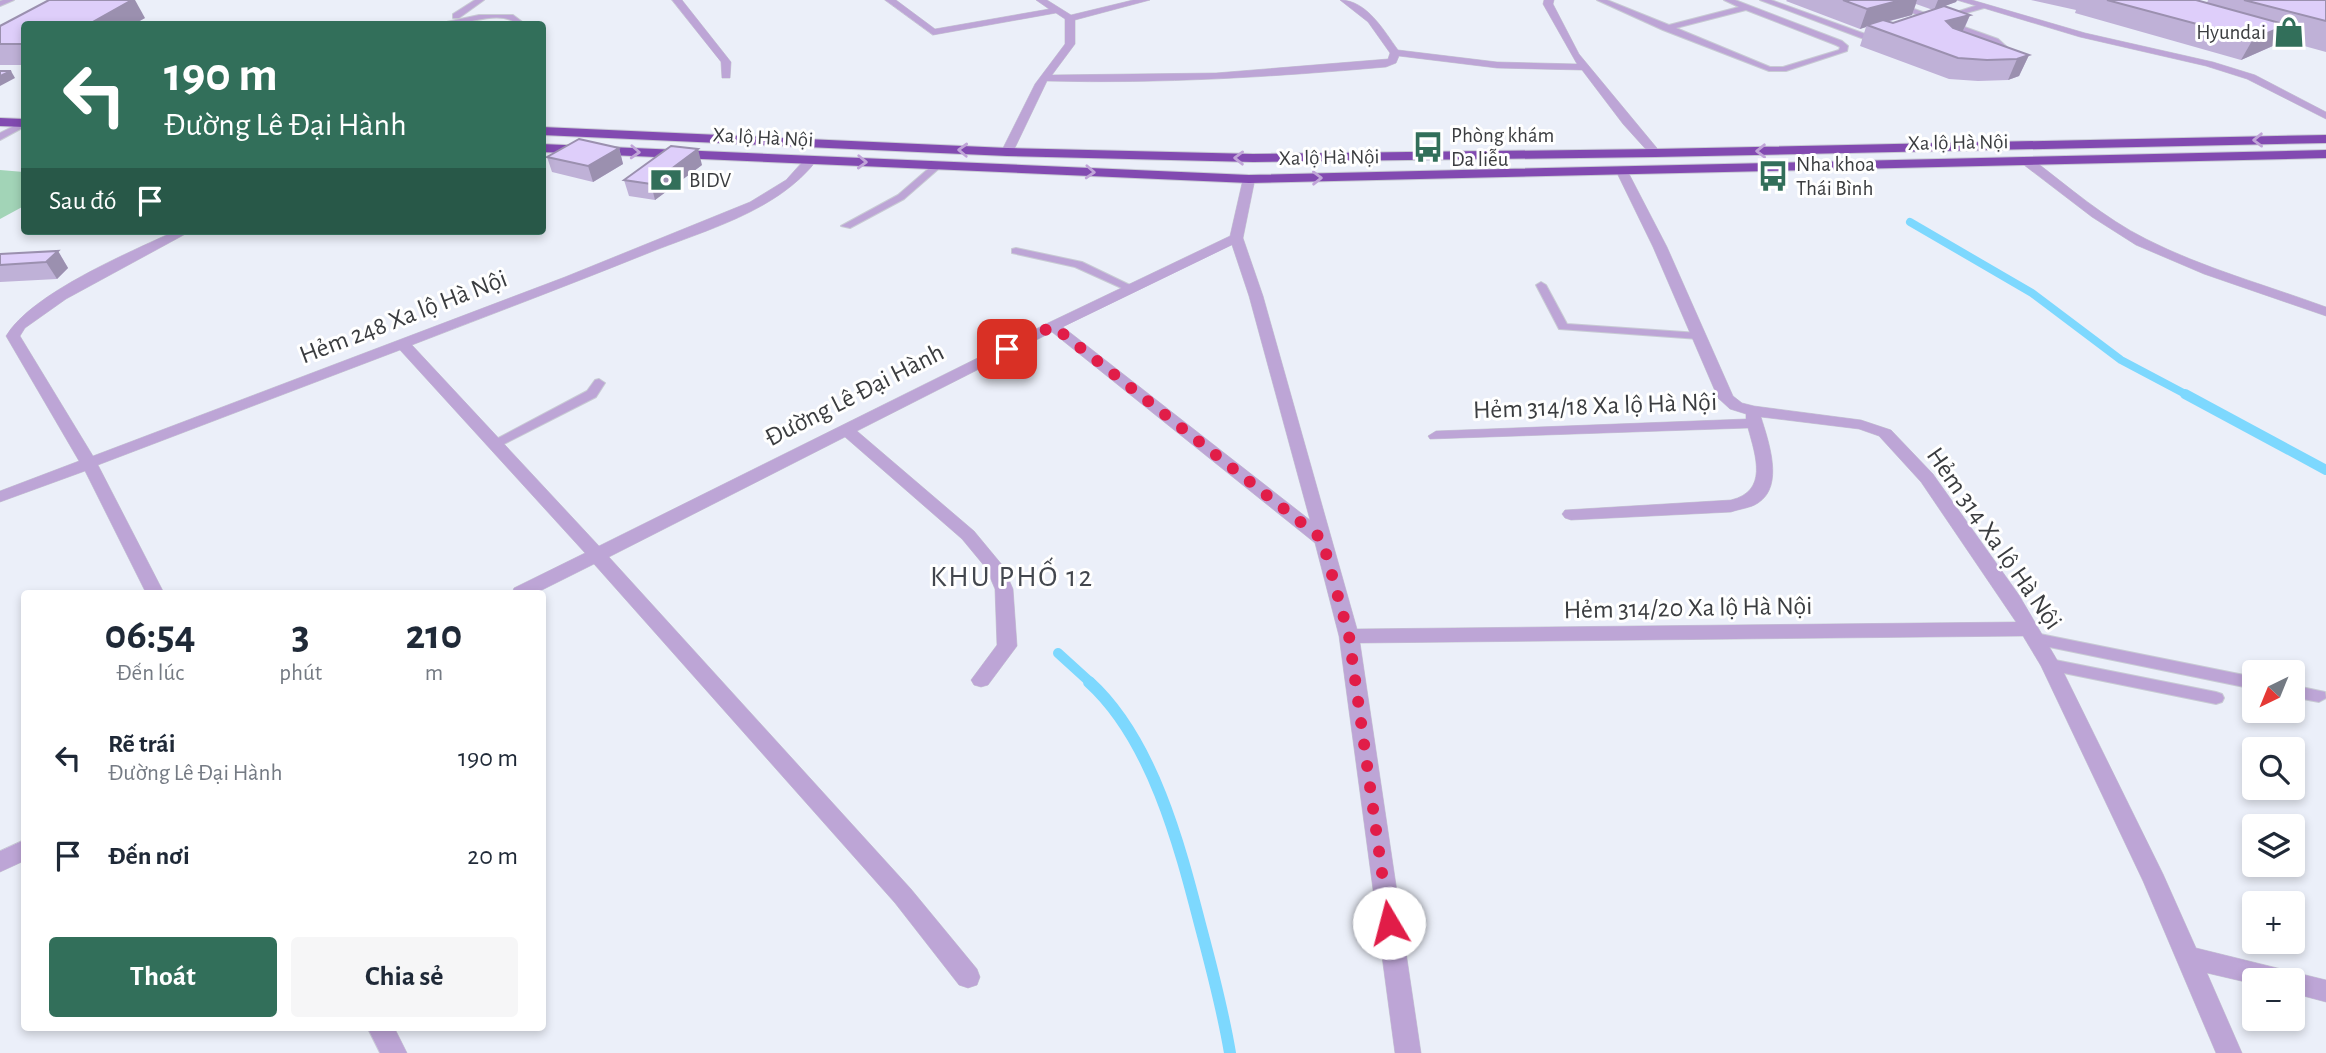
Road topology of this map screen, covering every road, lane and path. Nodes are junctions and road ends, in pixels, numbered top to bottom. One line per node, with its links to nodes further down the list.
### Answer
1 (10, 0): 14 (lane)
2 (480, 0): 20 (lane)
3 (677, 0): 29 (street)
4 (890, 0): 17 (street)
5 (1041, 0): 17 (street)
6 (1145, 0): 18 (street)
7 (1345, 0): 26 (street)
8 (1549, 0): 27 (street)
9 (1601, 0): 24 (lane)
10 (1728, 0): 16 (lane)
11 (1768, 0): 16 (lane); 25 (lane)
12 (1882, 0): 19 (lane)
13 (1962, 0): 15 (street)
14 (0, 4)
15 (1981, 6): 19 (lane); 33 (street)
16 (1746, 7): 24 (lane); 24 (lane)
17 (1058, 10): 18 (street)
18 (1070, 18): 30 (street)
19 (1938, 19): 23 (lane); 28 (lane)
20 (448, 21)
21 (457, 21): 22 (lane)
22 (517, 21)
23 (1916, 26)
24 (1666, 28)
25 (1894, 33)
26 (1395, 53): 27 (street); 30 (street)
27 (1586, 67): 42 (street)
28 (2021, 67)
29 (726, 76)
30 (1045, 78): 40 (street)
31 (0, 108): 32 (highway)
32 (21, 109)
33 (2326, 116)
34 (0, 122): 35 (highway)
35 (21, 124)
36 (21, 126): 38 (lane)
37 (546, 131): 40 (highway, Xa lộ Hà Nội, one-way to 37)
38 (0, 137)
39 (2326, 139): 42 (highway, Xa lộ Hà Nội, one-way to 42)
40 (1007, 152): 42 (highway, Xa lộ Hà Nội, one-way to 40)
41 (547, 153): 44 (highway, Xa lộ Hà Nội, one-way to 44)
42 (1655, 153)
43 (2326, 154): 45 (highway, Xa lộ Hà Nội)
44 (811, 160): 46 (highway, Xa lộ Hà Nội, one-way to 46); 58 (street, Hẻm 248 Xa lộ Hà Nội)
45 (2028, 162): 47 (highway, Xa lộ Hà Nội); 55 (street)
46 (938, 165): 48 (highway, Xa lộ Hà Nội, one-way to 48); 49 (lane)
47 (1622, 172): 48 (highway, Xa lộ Hà Nội, one-way to 47); 57 (street, Hẻm 314 Xa lộ Hà Nội)
48 (1249, 179): 51 (street)
49 (846, 226)
50 (177, 235): 64 (street)
51 (1236, 238): 54 (street, Đường Lê Đại Hành); 67 (street)
52 (1016, 251): 54 (lane)
53 (1541, 285): 57 (lane)
54 (1130, 288): 56 (street, Đường Lê Đại Hành)
55 (2326, 312)
56 (1053, 326): 61 (street, Đường Lê Đại Hành); 67 (street)
57 (1699, 336): 60 (street, Hẻm 314 Xa lộ Hà Nội)
58 (403, 342): 63 (street); 64 (street, Hẻm 248 Xa lộ Hà Nội)
59 (599, 383): 63 (lane)
60 (1754, 417): 62 (street, Hẻm 314/18 Xa lộ Hà Nội); 66 (street); 71 (street, Hẻm 314 Xa lộ Hà Nội)
61 (846, 429): 68 (street, Đường Lê Đại Hành); 74 (street)
62 (1436, 436)
63 (493, 444): 68 (street)
64 (89, 463): 65 (street, Hẻm 248 Xa lộ Hà Nội); 69 (street)
65 (0, 497)
66 (1571, 514)
67 (1322, 539): 72 (street)
68 (596, 554): 70 (street, Đường Lê Đại Hành); 83 (street)
69 (153, 590)
70 (527, 590)
71 (2032, 634): 72 (street, Hẻm 314/20 Xa lộ Hà Nội); 73 (street, Hẻm 314 Xa lộ Hà Nội); 75 (lane)
72 (1349, 636): 88 (street)
73 (2050, 665): 78 (lane); 81 (street, Hẻm 314 Xa lộ Hà Nội)
74 (981, 680)
75 (2242, 680)
76 (2305, 693): 77 (lane)
77 (2319, 696)
78 (2216, 698)
79 (21, 852): 80 (street)
80 (0, 862)
81 (2188, 957): 82 (street); 89 (street, Hẻm 314 Xa lộ Hà Nội)
82 (2242, 970)
83 (968, 977)
84 (2305, 985): 85 (street)
85 (2326, 991)
86 (382, 1031): 87 (street)
87 (394, 1053)
88 (1408, 1053)
89 (2230, 1053)

